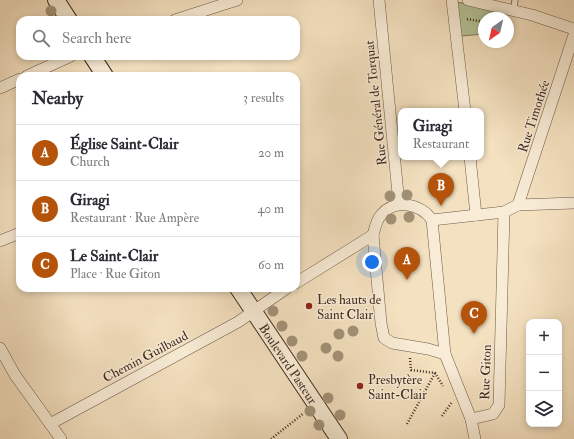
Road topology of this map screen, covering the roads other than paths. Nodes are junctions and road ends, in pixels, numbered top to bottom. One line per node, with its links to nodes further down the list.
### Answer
1 (56, 0): 7 (street)
2 (237, 0): 8 (street)
3 (379, 0): 20 (street, Rue Général de Torquat)
4 (452, 0): 17 (street)
5 (468, 0): 6 (street)
6 (514, 5): 9 (street)
7 (66, 16)
8 (188, 16)
9 (574, 29)
10 (574, 35): 21 (street, Rue Timothée)
11 (62, 60): 13 (street)
12 (95, 60): 14 (street)
13 (36, 72)
14 (102, 72)
15 (16, 81): 16 (street)
16 (0, 88)
17 (465, 108)
18 (470, 160): 23 (street)
19 (574, 203): 21 (street)
20 (399, 204): 24 (street); 26 (street)
21 (518, 205): 22 (street)
22 (504, 212): 23 (street); 34 (street, Rue Giton)
23 (476, 215): 24 (street)
24 (432, 220): 33 (street)
25 (16, 235): 27 (street)
26 (373, 235): 28 (street); 33 (street)
27 (0, 241)
28 (300, 281)
29 (240, 292): 31 (street, Boulevard Pasteur)
30 (281, 292): 31 (street, Chemin Guilbaud)
31 (253, 312): 35 (street, Chemin Guilbaud); 37 (street, Boulevard Pasteur)
32 (0, 348): 35 (street)
33 (446, 354): 34 (street)
34 (472, 419): 38 (street)
35 (50, 424): 36 (street)
36 (60, 439)
37 (339, 439)
38 (475, 439)

